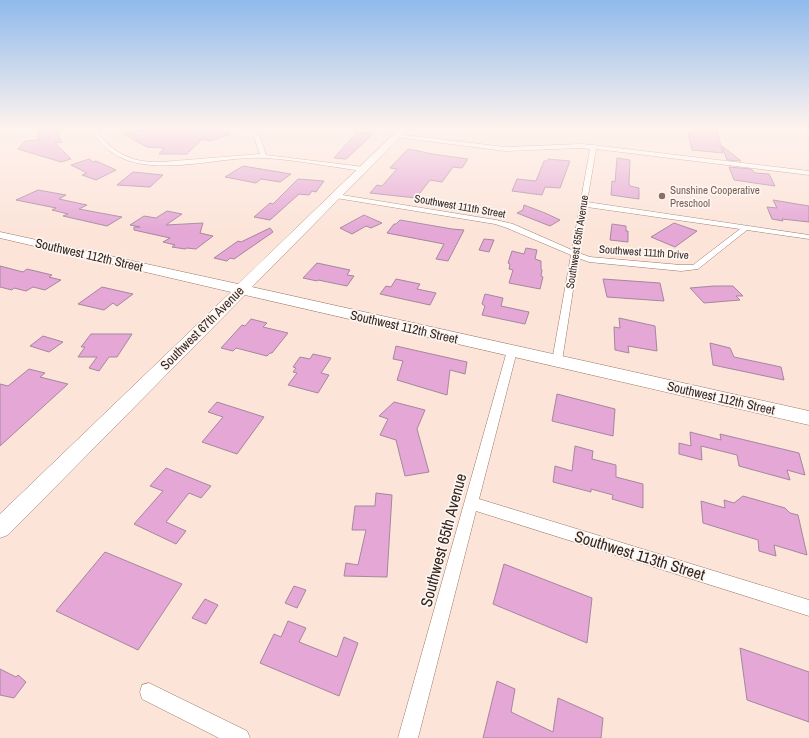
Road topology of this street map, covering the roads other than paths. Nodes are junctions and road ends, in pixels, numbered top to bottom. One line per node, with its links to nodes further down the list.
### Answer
1 (143, 162): 2 (street)
2 (174, 162)
3 (314, 162): 7 (street)
4 (371, 162): 7 (main road, Southwest 67th Avenue)
5 (591, 162): 10 (street, Southwest 65th Avenue)
6 (721, 162): 8 (street)
7 (364, 169): 9 (main road, Southwest 67th Avenue)
8 (809, 173)
9 (336, 196): 14 (street, Southwest 111th Street); 15 (main road, Southwest 67th Avenue)
10 (584, 204): 11 (street); 14 (street, Southwest 65th Avenue)
11 (745, 228): 13 (street); 14 (street, Southwest 111th Drive)
12 (0, 235): 15 (main road, Southwest 112th Street)
13 (809, 237)
14 (576, 255): 17 (street, Southwest 65th Avenue)
15 (241, 290): 16 (main road, Southwest 112th Street); 20 (main road, Southwest 67th Avenue)
16 (512, 351): 17 (main road, Southwest 112th Street); 19 (street, Southwest 65th Avenue)
17 (557, 361): 18 (main road, Southwest 112th Street)
18 (809, 418)
19 (472, 503): 21 (street, Southwest 113th Street); 24 (street, Southwest 65th Avenue)
20 (0, 528)
21 (809, 608)
22 (149, 692): 23 (street)
23 (240, 738)
24 (408, 738)

